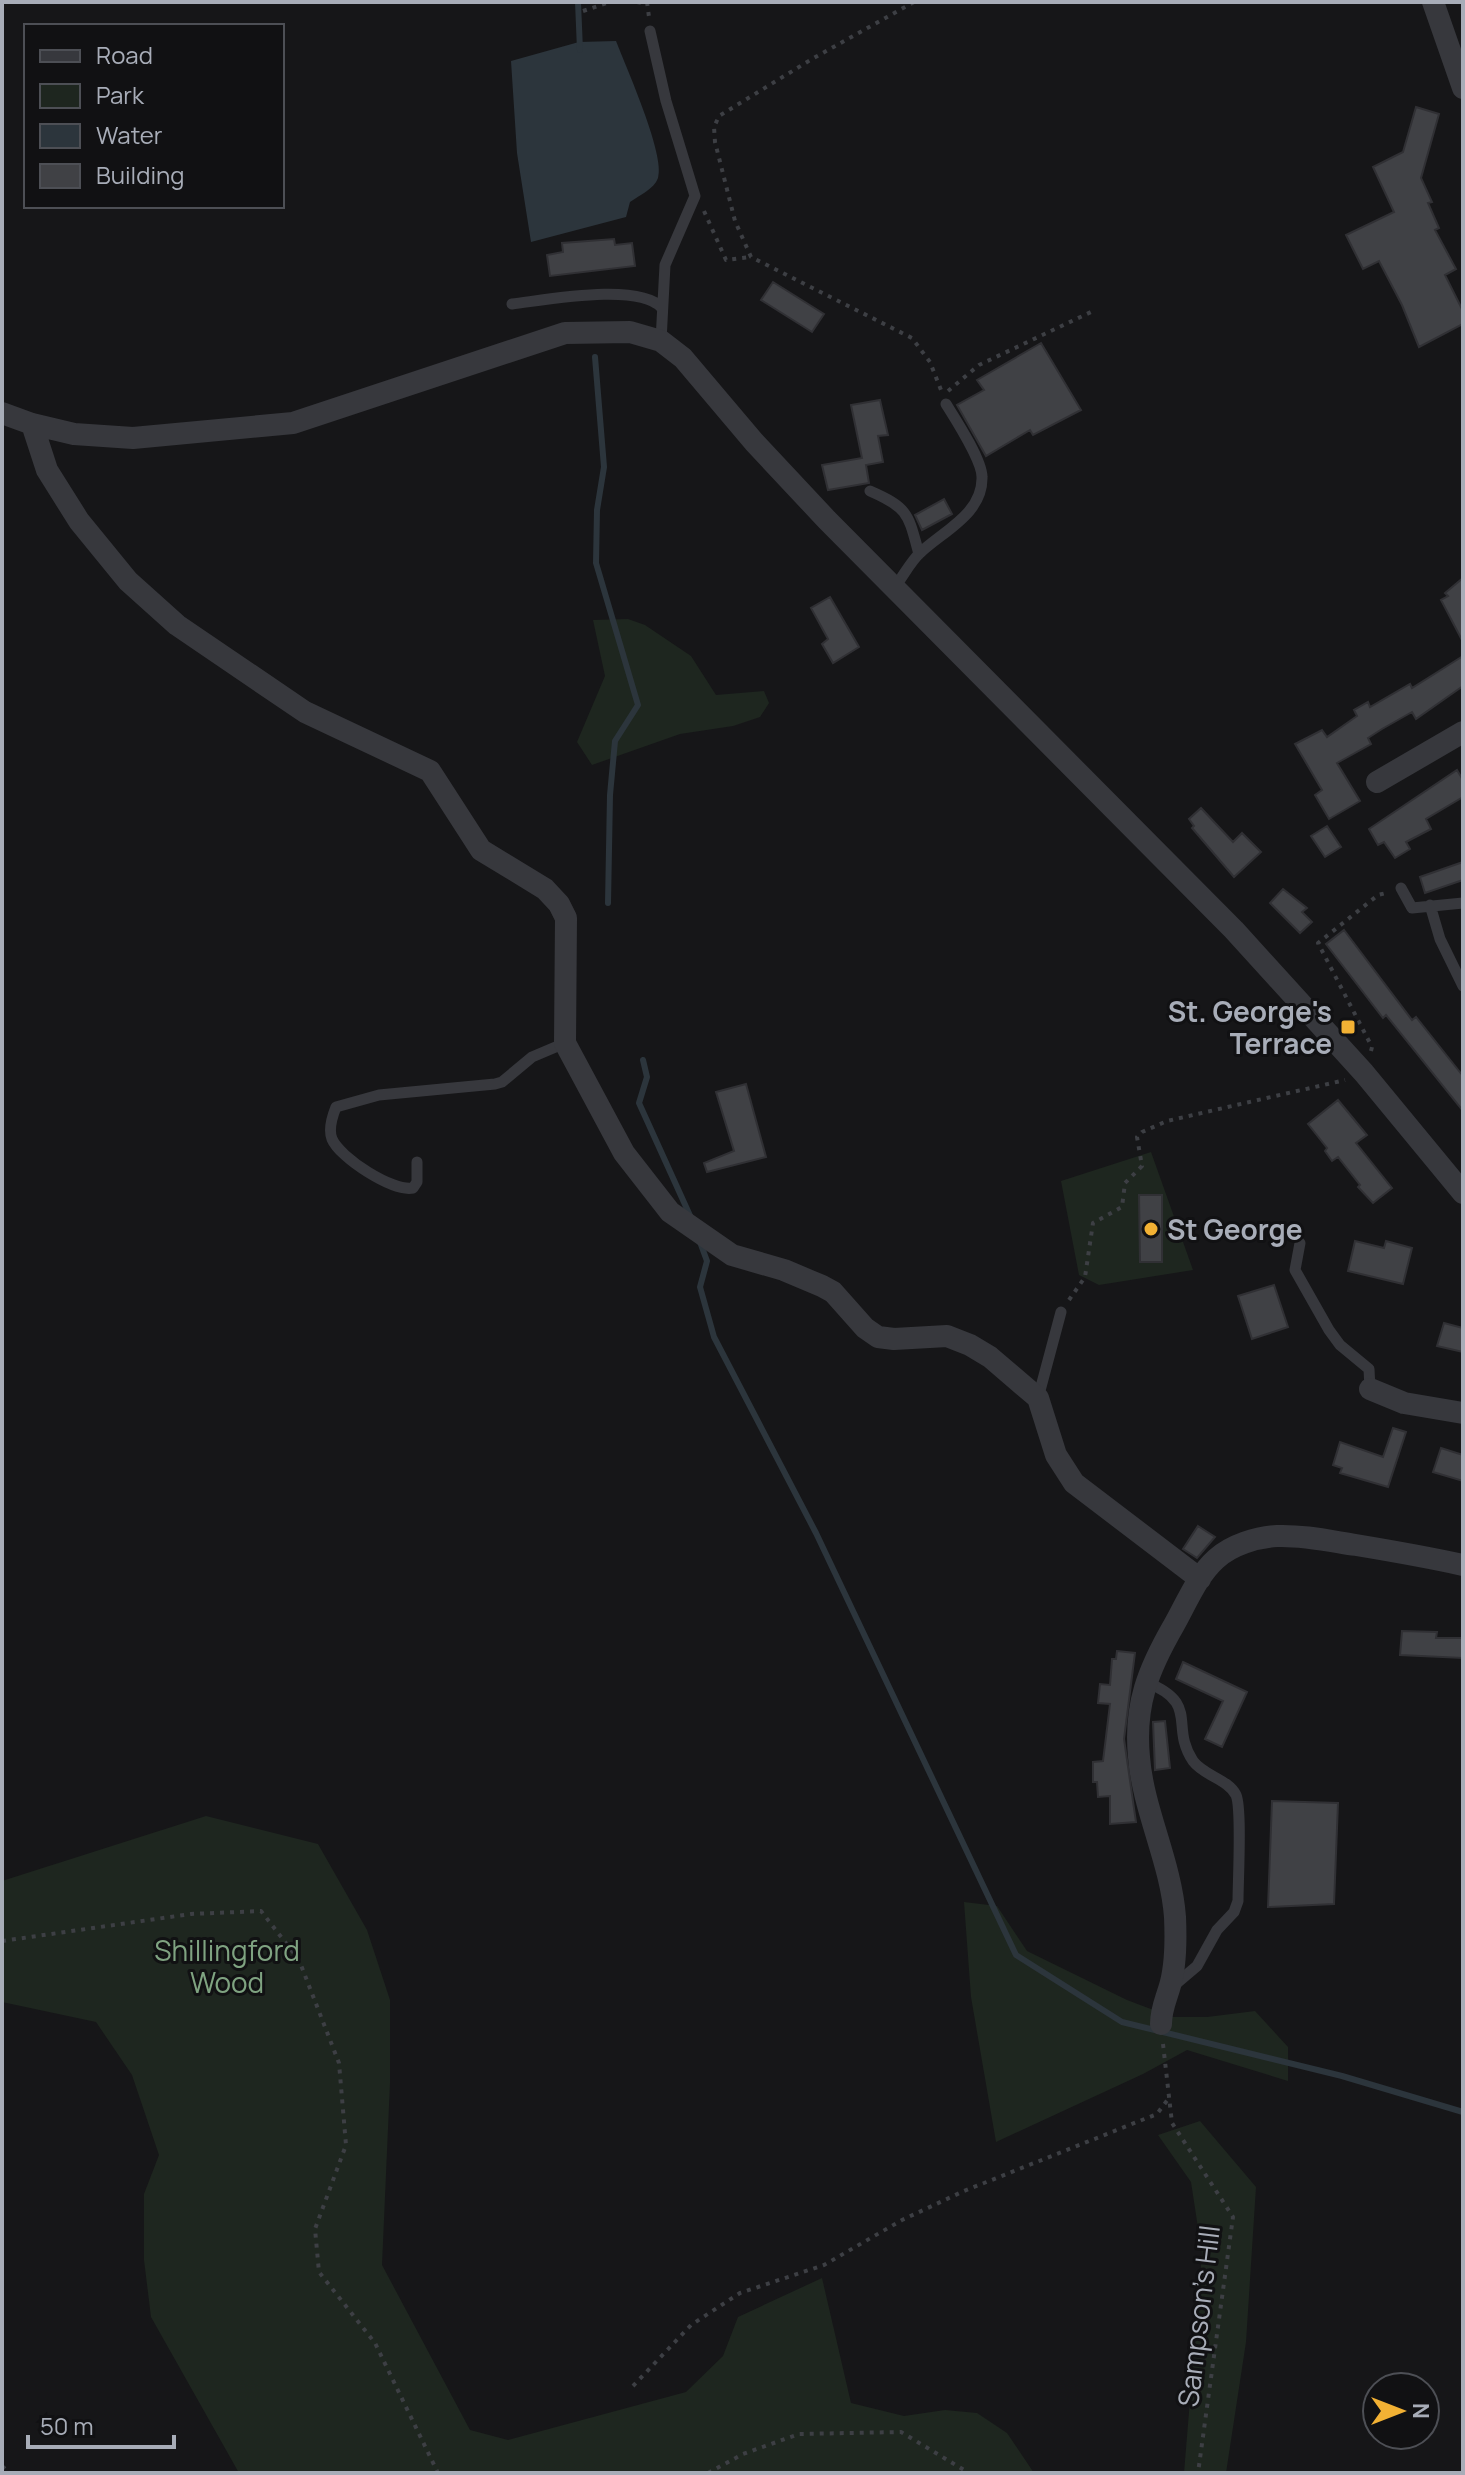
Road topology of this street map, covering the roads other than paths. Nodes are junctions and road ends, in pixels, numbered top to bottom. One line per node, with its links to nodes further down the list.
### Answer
1 (1433, 2): 3 (street)
2 (650, 31): 5 (lane)
3 (1463, 88)
4 (512, 304): 5 (lane)
5 (662, 308): 6 (lane)
6 (661, 341): 9 (street); 12 (street)
7 (946, 404): 11 (lane)
8 (2, 413): 9 (street)
9 (32, 424): 19 (street)
10 (870, 491): 11 (lane)
11 (919, 554): 12 (lane)
12 (894, 588): 21 (street)
13 (1463, 732): 14 (street)
14 (1377, 782)
15 (1401, 888): 17 (lane)
16 (1463, 903): 17 (lane)
17 (1430, 905): 18 (lane)
18 (1463, 986)
19 (565, 1043): 20 (lane); 25 (street)
20 (417, 1162)
21 (1463, 1193)
22 (1300, 1243): 24 (lane)
23 (1061, 1312): 25 (lane)
24 (1370, 1389): 26 (street)
25 (1038, 1398): 28 (street)
26 (1463, 1413)
27 (1463, 1565): 28 (street)
28 (1200, 1579): 29 (street)
29 (1146, 1682): 30 (street); 30 (lane)
30 (1170, 1988): 31 (street)
31 (1161, 2030)

